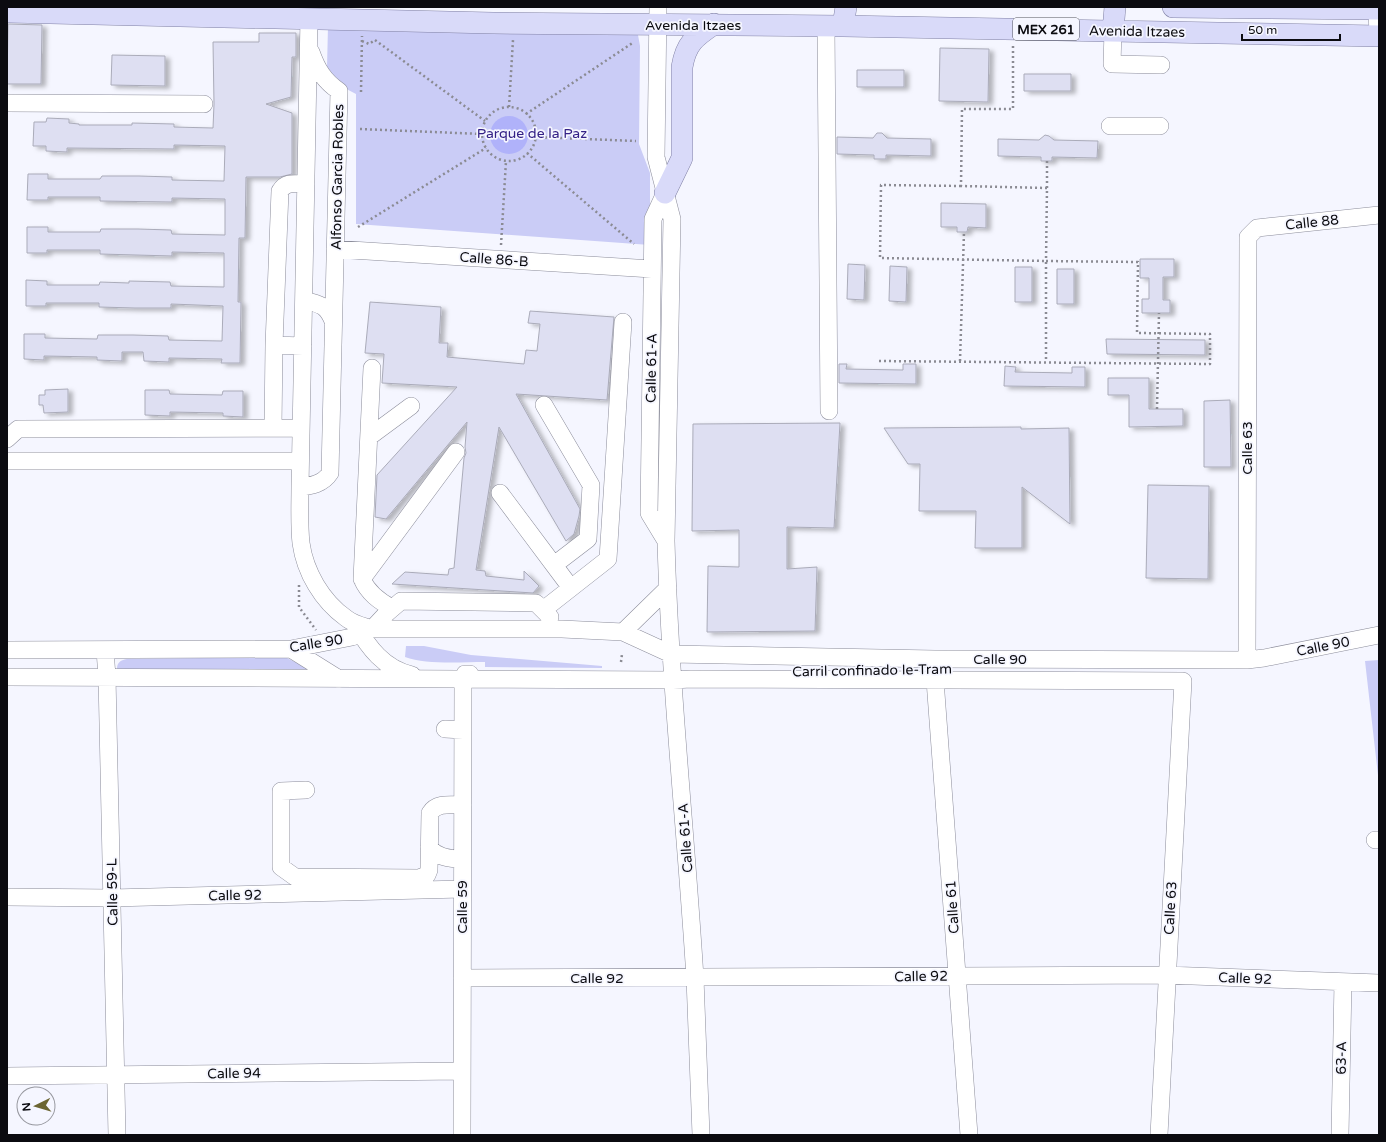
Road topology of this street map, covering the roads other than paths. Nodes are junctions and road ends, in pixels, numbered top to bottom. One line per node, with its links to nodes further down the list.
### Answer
1 (517, 7): 9 (main road)
2 (1115, 7): 11 (main road)
3 (1173, 7): 4 (main road, Avenida Itzaes)
4 (1378, 8): 12 (street)
5 (7, 12): 7 (main road, Avenida Itzaes / MEX 261)
6 (659, 16): 9 (main road, Avenida Itzaes / MEX 261); 10 (main road, Avenida Itzaes / MEX 261); 20 (street, Calle 61-A)
7 (309, 18): 9 (main road, Avenida Itzaes / MEX 261); 13 (street, Alfonso Garcia Robles)
8 (838, 19): 10 (main road, Avenida Itzaes / MEX 261); 11 (main road, Avenida Itzaes / MEX 261); 33 (street)
9 (493, 23)
10 (714, 24): 20 (main road)
11 (1113, 31): 12 (main road, Avenida Itzaes / MEX 261); 14 (street)
12 (1379, 36)
13 (309, 44): 19 (street, Alfonso Garcia Robles); 23 (street, Alfonso Garcia Robles)
14 (1161, 66)
15 (7, 103): 16 (street)
16 (204, 104)
17 (1110, 126): 18 (street)
18 (1160, 126)
19 (306, 184): 25 (street, Alfonso Garcia Robles); 28 (street)
20 (665, 193): 24 (street, Calle 61-A); 43 (street, Calle 61-A)
21 (1379, 215): 22 (street, Calle 88)
22 (1248, 237): 59 (street, Calle 63)
23 (335, 249): 24 (street, Calle 86-B); 26 (street, Alfonso Garcia Robles)
24 (652, 269): 43 (street, Calle 61-A)
25 (304, 300): 26 (street); 29 (street, Alfonso Garcia Robles)
26 (333, 321): 41 (street, Alfonso Garcia Robles)
27 (623, 322): 46 (street)
28 (274, 345): 29 (street); 34 (street)
29 (303, 346): 35 (street, Alfonso Garcia Robles)
30 (372, 368): 36 (street)
31 (544, 405): 44 (street)
32 (412, 406): 36 (street)
33 (829, 411)
34 (273, 428): 35 (street); 37 (street)
35 (301, 428): 40 (street, Alfonso Garcia Robles)
36 (369, 437): 45 (street)
37 (7, 439)
38 (456, 452): 45 (street)
39 (7, 461): 40 (street)
40 (300, 461): 41 (street, Alfonso Garcia Robles)
41 (300, 487): 50 (street, Alfonso Garcia Robles)
42 (500, 493): 44 (street)
43 (666, 541): 47 (street, Calle 61-A)
44 (554, 565): 46 (street)
45 (362, 579): 48 (street)
46 (571, 588): 49 (street)
47 (668, 588): 52 (street); 58 (street, Calle 61-A)
48 (392, 608): 49 (street); 50 (street)
49 (543, 610): 51 (street)
50 (363, 629): 51 (street, Calle 90); 55 (street, Calle 90); 64 (street)
51 (562, 629): 52 (street, Calle 90)
52 (623, 632): 58 (street, Calle 90)
53 (1379, 635): 59 (street, Calle 90)
54 (1379, 645): 62 (street, Carril confinado Ie-Tram)
55 (291, 649): 57 (street, Calle 90); 63 (street)
56 (7, 650): 57 (street, Calle 90)
57 (105, 650): 61 (street, Calle 59-L)
58 (671, 654): 59 (street, Calle 90); 62 (street, Calle 61-A)
59 (1246, 660)
60 (7, 676): 61 (street)
61 (107, 677): 63 (street); 78 (street, Calle 59-L)
62 (673, 678): 65 (street); 66 (street, Calle 90); 82 (street, Calle 61-A)
63 (339, 679): 64 (street)
64 (432, 679): 65 (street)
65 (463, 680): 69 (street, Calle 59)
66 (934, 680): 67 (street, Calle 90); 80 (street, Calle 61)
67 (1183, 681): 79 (street, Calle 63)
68 (445, 729): 69 (street)
69 (463, 730): 71 (street, Calle 59)
70 (306, 790): 74 (street)
71 (463, 805): 72 (street); 73 (street, Calle 59)
72 (429, 847): 73 (street); 74 (street)
73 (462, 860): 75 (street, Calle 59)
74 (295, 876): 76 (street)
75 (462, 890): 76 (street, Calle 92); 81 (street, Calle 59)
76 (295, 893): 78 (street, Calle 92)
77 (7, 897): 78 (street, Calle 92)
78 (112, 898): 86 (street, Calle 59-L)
79 (1166, 975): 80 (street, Calle 92); 83 (street, Calle 92); 92 (street, Calle 63)
80 (957, 976): 82 (street, Calle 92); 91 (street, Calle 61)
81 (462, 978): 82 (street, Calle 92); 85 (street, Calle 59)
82 (694, 978): 90 (street, Calle 61-A)
83 (1343, 982): 84 (street, Calle 92); 93 (street, 63-A)
84 (1379, 983)
85 (462, 1071): 86 (street, Calle 94); 89 (street, Calle 59)
86 (116, 1074): 87 (street, Calle 94); 88 (street, Calle 59-L)
87 (7, 1076)
88 (117, 1135)
89 (462, 1135)
90 (701, 1135)
91 (969, 1135)
92 (1158, 1135)
93 (1340, 1135)

